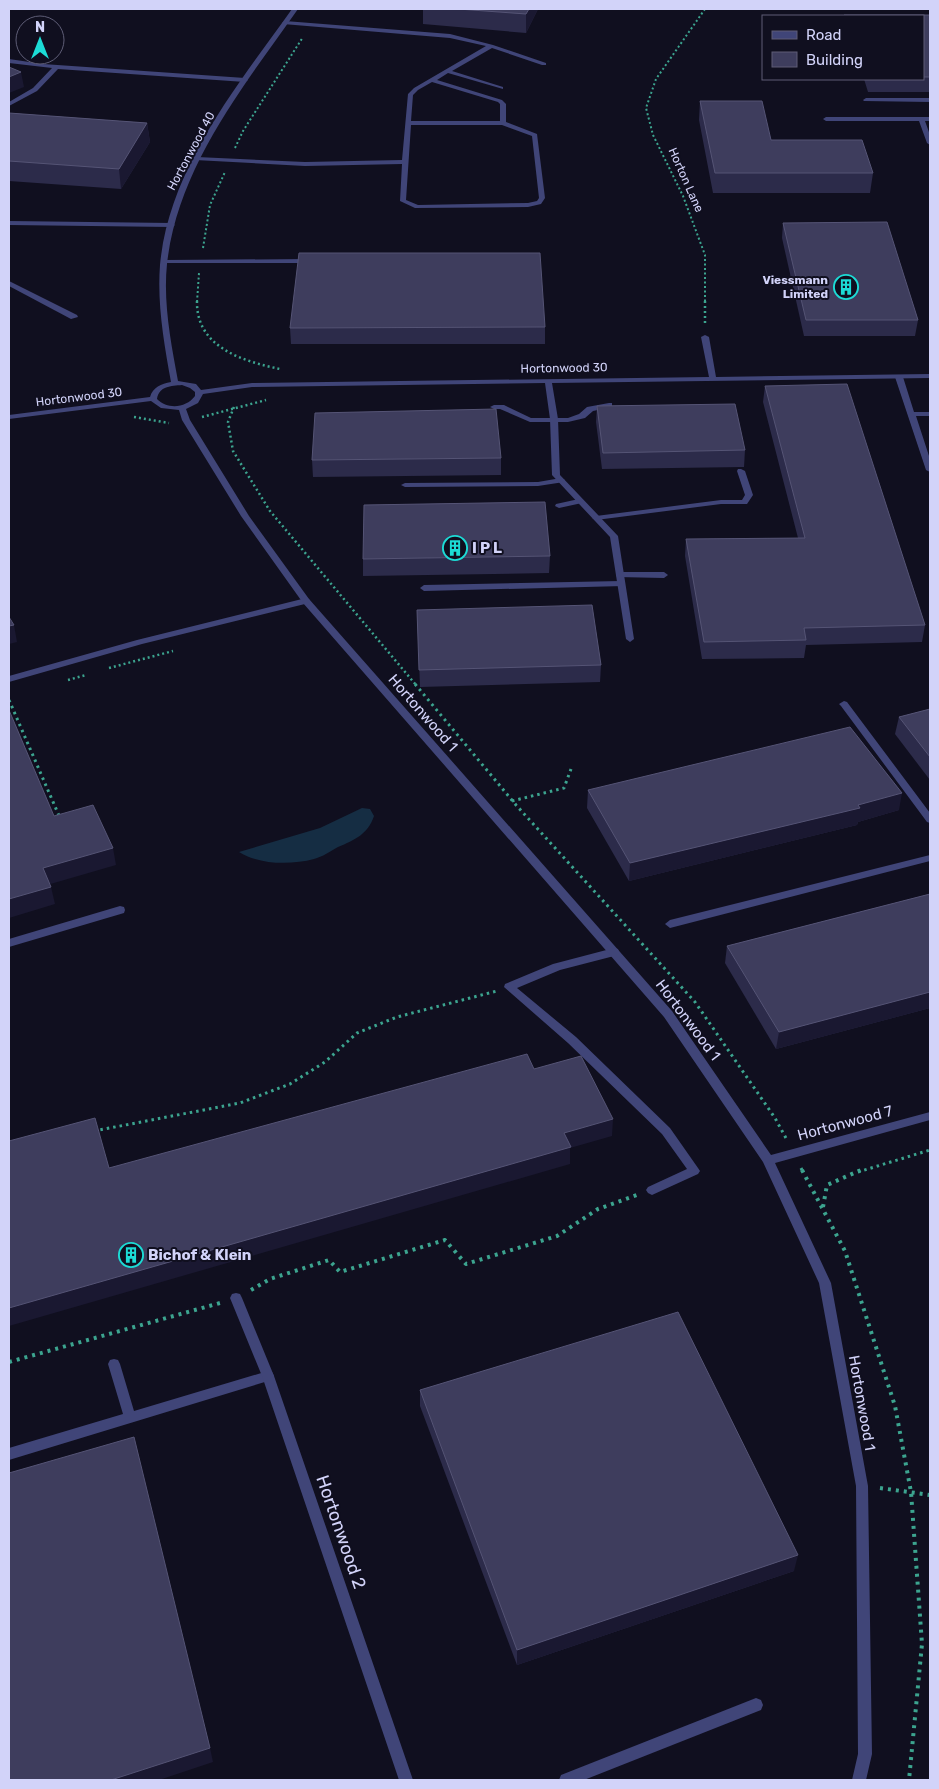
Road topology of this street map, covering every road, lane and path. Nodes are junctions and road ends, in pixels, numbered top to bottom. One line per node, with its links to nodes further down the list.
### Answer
1 (295, 9): 3 (street, Hortonwood 40)
2 (705, 9): 32 (path, Horton Lane)
3 (285, 23): 4 (street); 10 (street, Hortonwood 40)
4 (311, 25): 5 (street); 23 (path)
5 (491, 46): 7 (street); 9 (street)
6 (9, 61): 8 (street)
7 (544, 64)
8 (56, 67): 10 (street); 15 (street)
9 (447, 71): 11 (street); 12 (street)
10 (245, 80): 22 (street, Hortonwood 40)
11 (432, 80): 19 (street); 20 (street)
12 (501, 88)
13 (866, 100): 14 (street)
14 (930, 100)
15 (9, 104)
16 (921, 119): 17 (street); 18 (street); 21 (street)
17 (930, 119)
18 (826, 120)
19 (408, 123): 20 (street); 24 (street)
20 (503, 123): 24 (street)
21 (930, 143)
22 (197, 159): 23 (street); 26 (street, Hortonwood 40)
23 (230, 161): 24 (street); 29 (path)
24 (405, 162)
25 (9, 223): 26 (street)
26 (172, 225): 28 (street, Hortonwood 40)
27 (321, 261): 29 (street)
28 (164, 262): 29 (street); 38 (street, Hortonwood 40)
29 (201, 262): 33 (path)
30 (9, 283): 31 (street)
31 (74, 317)
32 (705, 337): 36 (street)
33 (288, 371)
34 (930, 376): 35 (street, Hortonwood 30)
35 (899, 377): 36 (street, Hortonwood 30); 44 (street)
36 (713, 378): 37 (street, Hortonwood 30)
37 (548, 380): 39 (street, Hortonwood 30); 47 (street)
38 (175, 383): 39 (street); 40 (street)
39 (199, 392): 42 (street)
40 (153, 399): 42 (street); 46 (street, Hortonwood 30)
41 (609, 405): 47 (street)
42 (182, 407): 58 (street, Hortonwood 1)
43 (494, 407): 47 (street)
44 (912, 414): 45 (street); 48 (street)
45 (930, 414)
46 (9, 417)
47 (554, 420): 50 (street)
48 (930, 470)
49 (741, 471): 54 (street)
50 (561, 480): 51 (street); 52 (street)
51 (405, 485)
52 (579, 501): 53 (street); 54 (street)
53 (559, 506)
54 (596, 518): 56 (street)
55 (664, 575): 56 (street)
56 (621, 579): 57 (street); 59 (street)
57 (424, 588)
58 (306, 601): 60 (street); 71 (street, Hortonwood 1)
59 (630, 639)
60 (9, 679)
61 (9, 700): 66 (path)
62 (844, 704): 65 (street)
63 (571, 768): 64 (path)
64 (512, 801)
65 (930, 820)
66 (64, 825)
67 (930, 858): 69 (street)
68 (120, 910): 70 (street)
69 (670, 924)
70 (9, 943)
71 (614, 952): 72 (street); 76 (street, Hortonwood 1)
72 (509, 987): 74 (path); 77 (street)
73 (930, 1116): 76 (street, Hortonwood 7)
74 (86, 1133)
75 (930, 1150): 78 (path)
76 (768, 1160): 85 (street, Hortonwood 1)
77 (652, 1190): 79 (path)
78 (822, 1208)
79 (236, 1298): 80 (path); 82 (street, Hortonwood 2)
80 (9, 1362)
81 (114, 1364): 83 (street)
82 (268, 1376): 83 (street); 89 (street, Hortonwood 2)
83 (130, 1417): 84 (street)
84 (9, 1454)
85 (862, 1486): 86 (path); 91 (street, Hortonwood 1)
86 (912, 1492): 87 (path); 92 (path)
87 (930, 1495)
88 (756, 1705): 90 (street)
89 (406, 1780)
90 (566, 1780)
91 (859, 1780)
92 (909, 1780)

